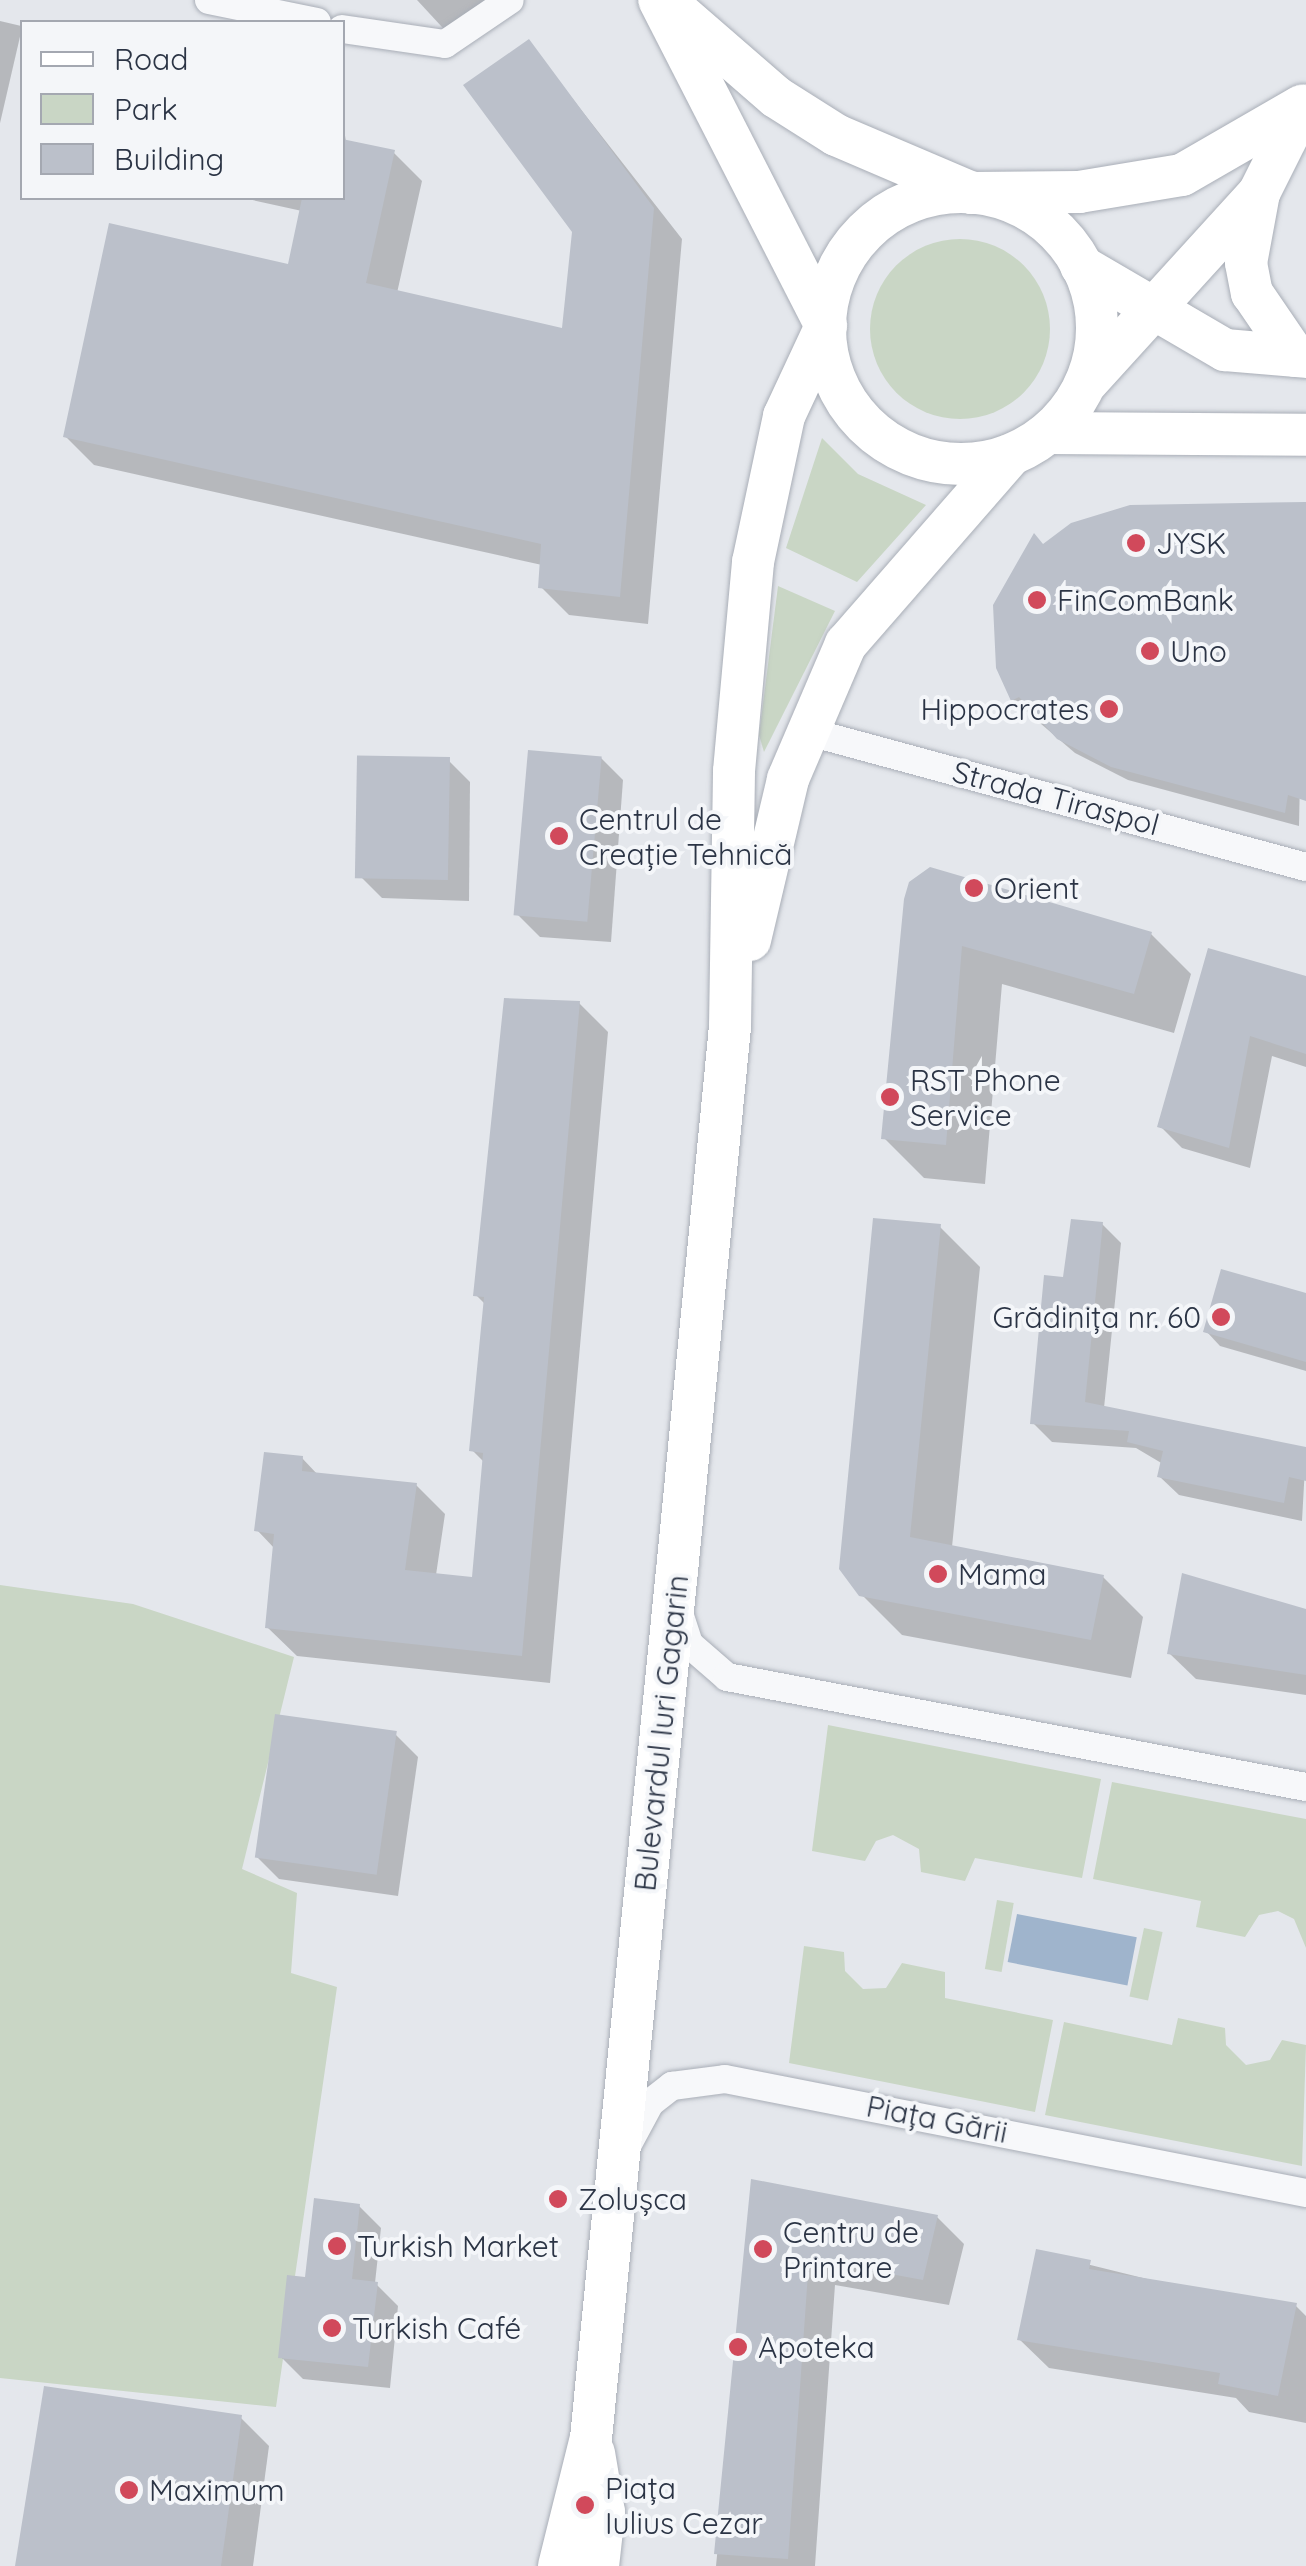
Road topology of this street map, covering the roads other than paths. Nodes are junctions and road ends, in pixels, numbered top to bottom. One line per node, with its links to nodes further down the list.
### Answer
1 (209, 0): 4 (street)
2 (510, 0): 5 (street)
3 (662, 0): 7 (main road); 11 (main road)
4 (307, 20)
5 (345, 28)
6 (1303, 104): 7 (main road); 8 (main road)
7 (972, 193): 9 (main road); 11 (main road)
8 (1259, 194): 10 (main road); 12 (main road)
9 (1082, 266): 10 (main road); 13 (main road)
10 (1151, 310): 12 (main road); 13 (main road)
11 (826, 326): 16 (main road); 19 (main road, Bulevardul Iuri Gagarin)
12 (1301, 357)
13 (1084, 386): 14 (main road)
14 (1048, 433): 15 (main road); 16 (main road)
15 (1306, 436)
16 (1011, 454): 17 (main road, Bulevardul Iuri Gagarin)
17 (806, 732): 18 (street, Strada Tiraspol); 19 (main road, Bulevardul Iuri Gagarin)
18 (1306, 867)
19 (730, 1028): 20 (main road, Bulevardul Iuri Gagarin)
20 (678, 1571): 21 (street); 22 (main road, Bulevardul Iuri Gagarin)
21 (1306, 1787)
22 (618, 2174): 23 (street, Piața Gării); 24 (main road, Bulevardul Iuri Gagarin)
23 (1306, 2193)
24 (591, 2438): 25 (main road, Bulevardul Iuri Gagarin); 26 (main road, Bulevardul Iuri Gagarin)
25 (559, 2566)
26 (598, 2566)

